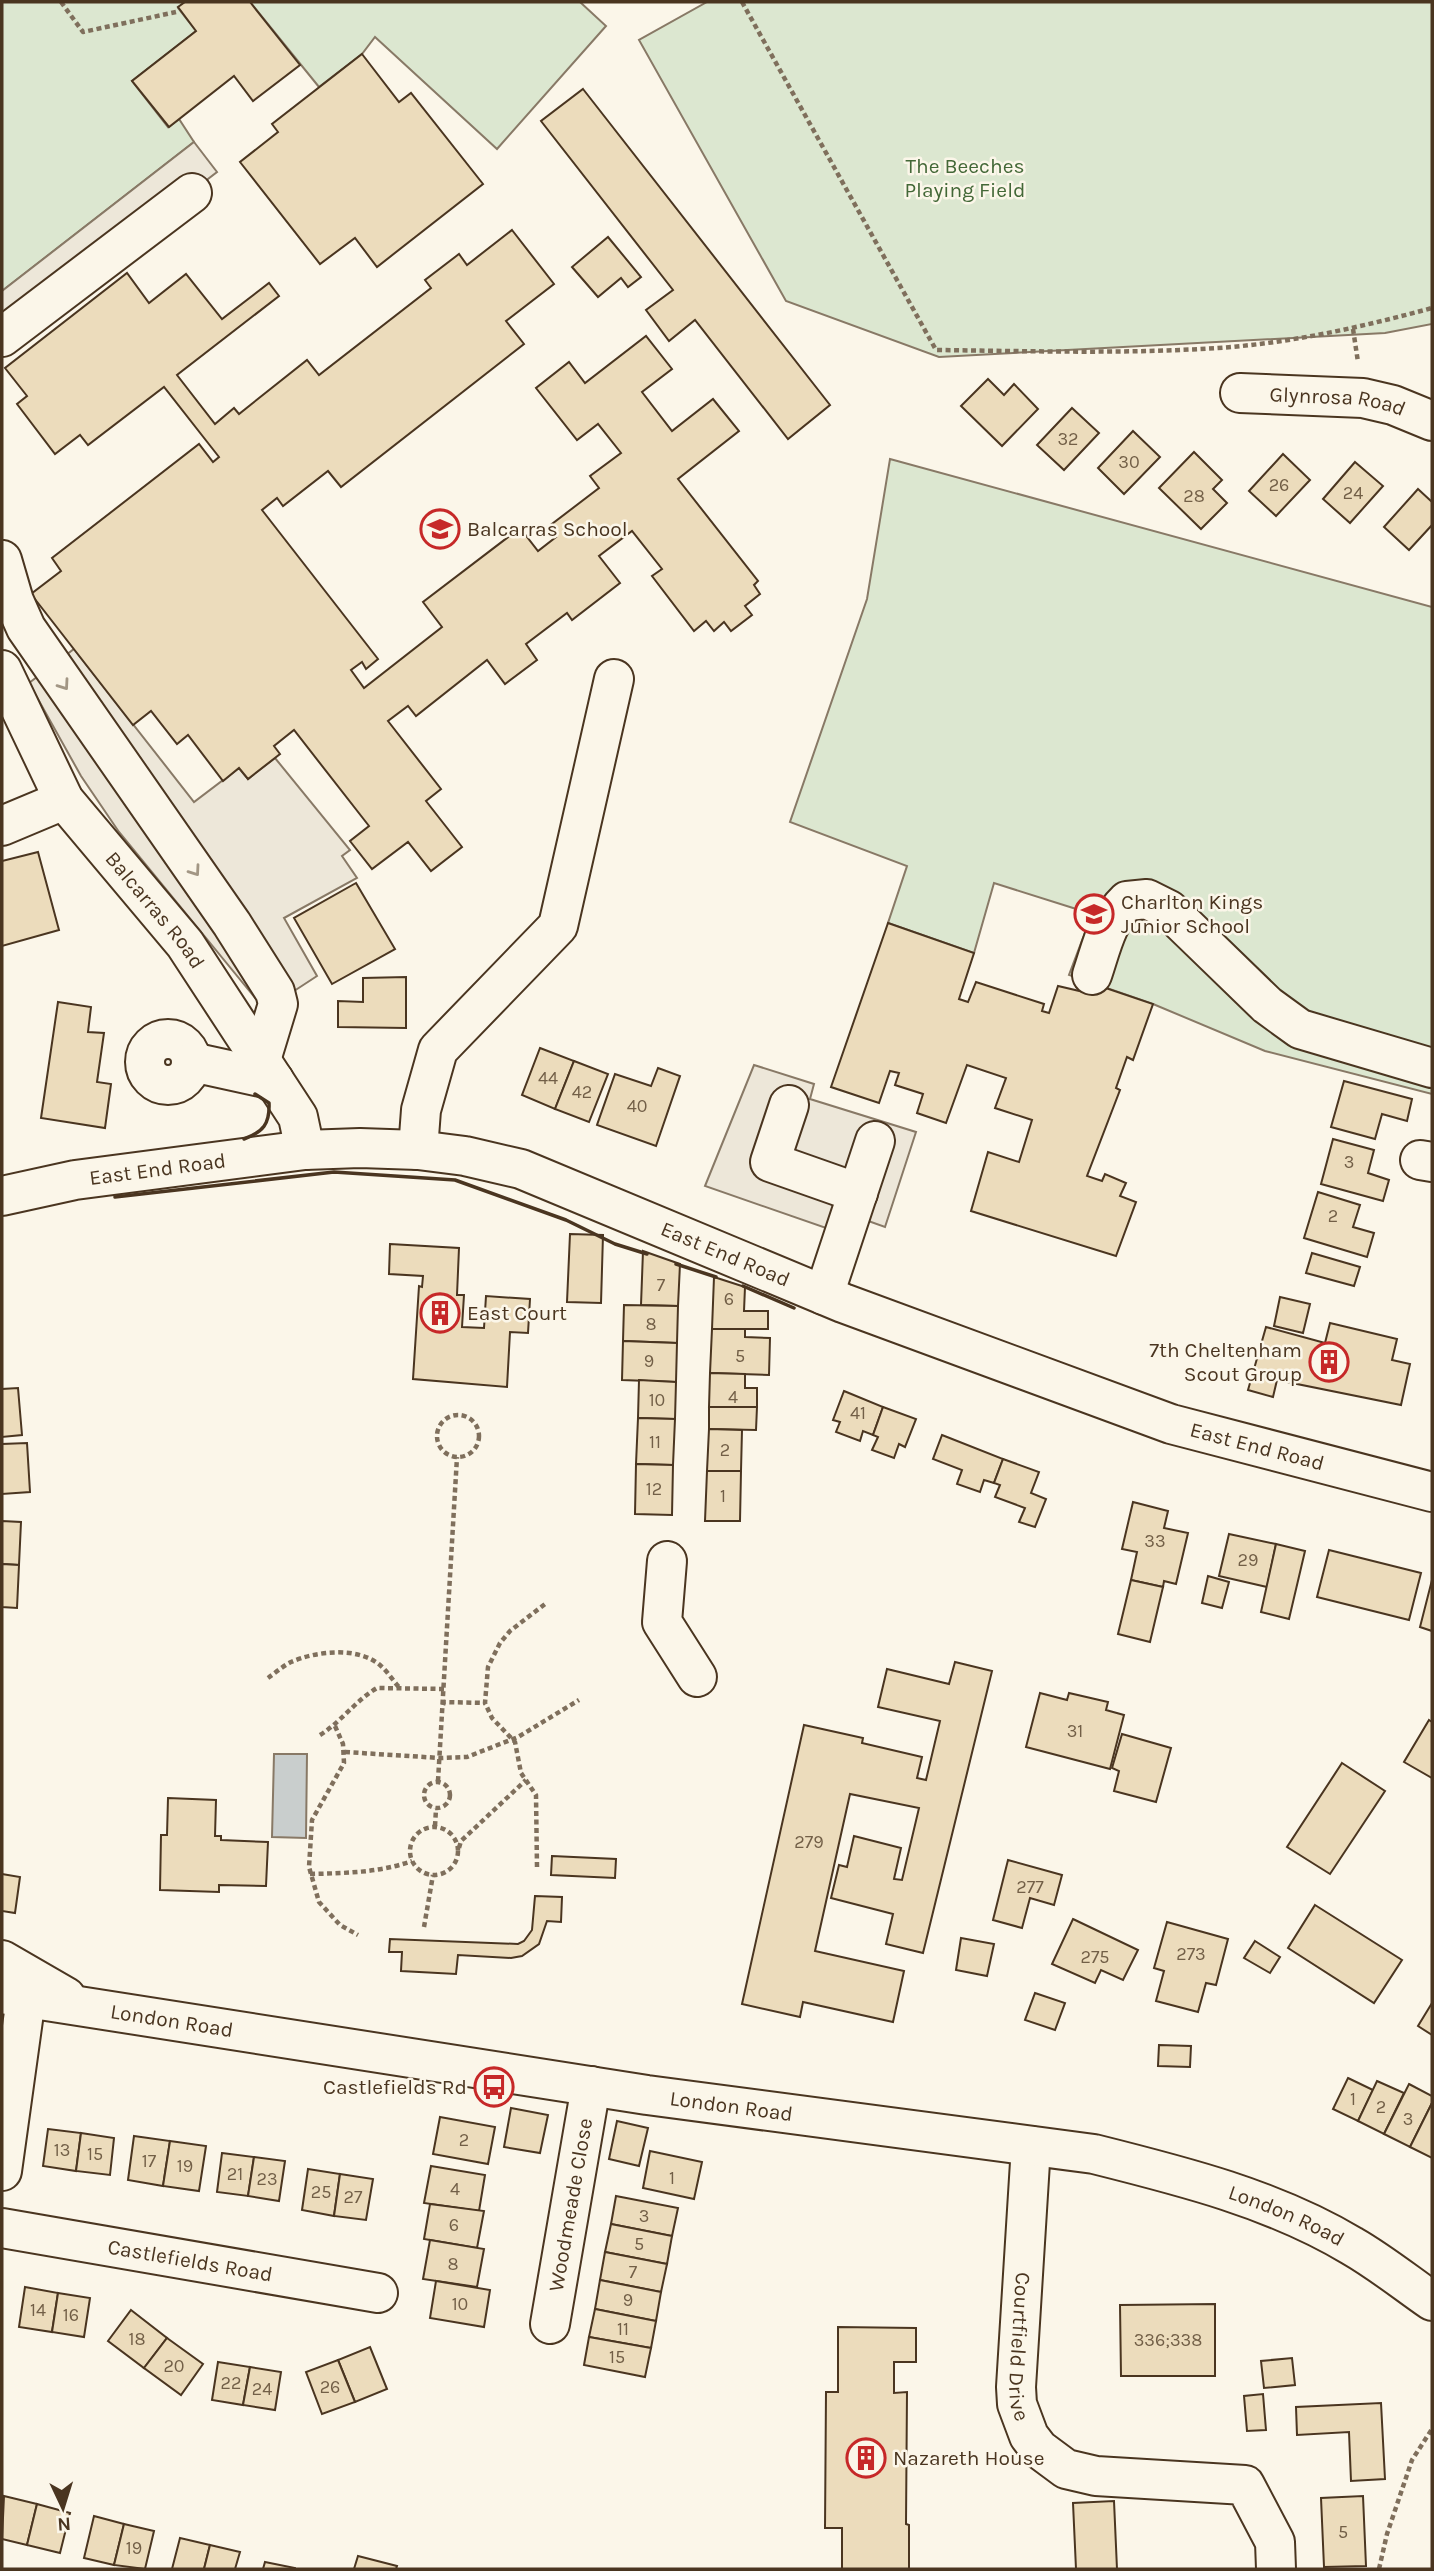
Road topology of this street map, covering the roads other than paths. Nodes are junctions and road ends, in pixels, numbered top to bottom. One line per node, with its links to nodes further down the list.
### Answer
1 (192, 193): 2 (main road)
2 (2, 337)
3 (1240, 393): 4 (main road, Glynrosa Road)
4 (1432, 421)
5 (2, 560): 6 (main road)
6 (14, 633): 14 (main road, one-way to 14)
7 (2, 670): 9 (main road, Balcarras Road)
8 (614, 679): 18 (main road)
9 (64, 800): 10 (main road); 14 (main road, Balcarras Road)
10 (2, 826)
11 (1092, 975): 13 (main road)
12 (192, 1062): 14 (main road)
13 (1432, 1069)
14 (267, 1070): 17 (main road, Balcarras Road)
15 (789, 1105): 19 (main road)
16 (875, 1141): 19 (main road)
17 (304, 1150): 18 (main road, East End Road); 20 (main road, East End Road)
18 (418, 1150): 21 (main road, East End Road)
19 (858, 1193): 21 (main road)
20 (2, 1196)
21 (824, 1295): 22 (main road, East End Road)
22 (1432, 1492)
23 (667, 1561): 24 (main road)
24 (697, 1677)
25 (2, 1960): 27 (main road)
26 (14, 1996): 27 (main road, London Road); 30 (main road)
27 (83, 2007): 28 (main road, London Road)
28 (591, 2086): 29 (main road, London Road); 34 (main road, Woodmeade Close)
29 (1031, 2146): 33 (main road, London Road); 35 (main road, Courtfield Drive)
30 (2, 2171)
31 (2, 2228): 32 (main road, Castlefields Road)
32 (379, 2292)
33 (1432, 2301)
34 (550, 2324)
35 (1276, 2569)

